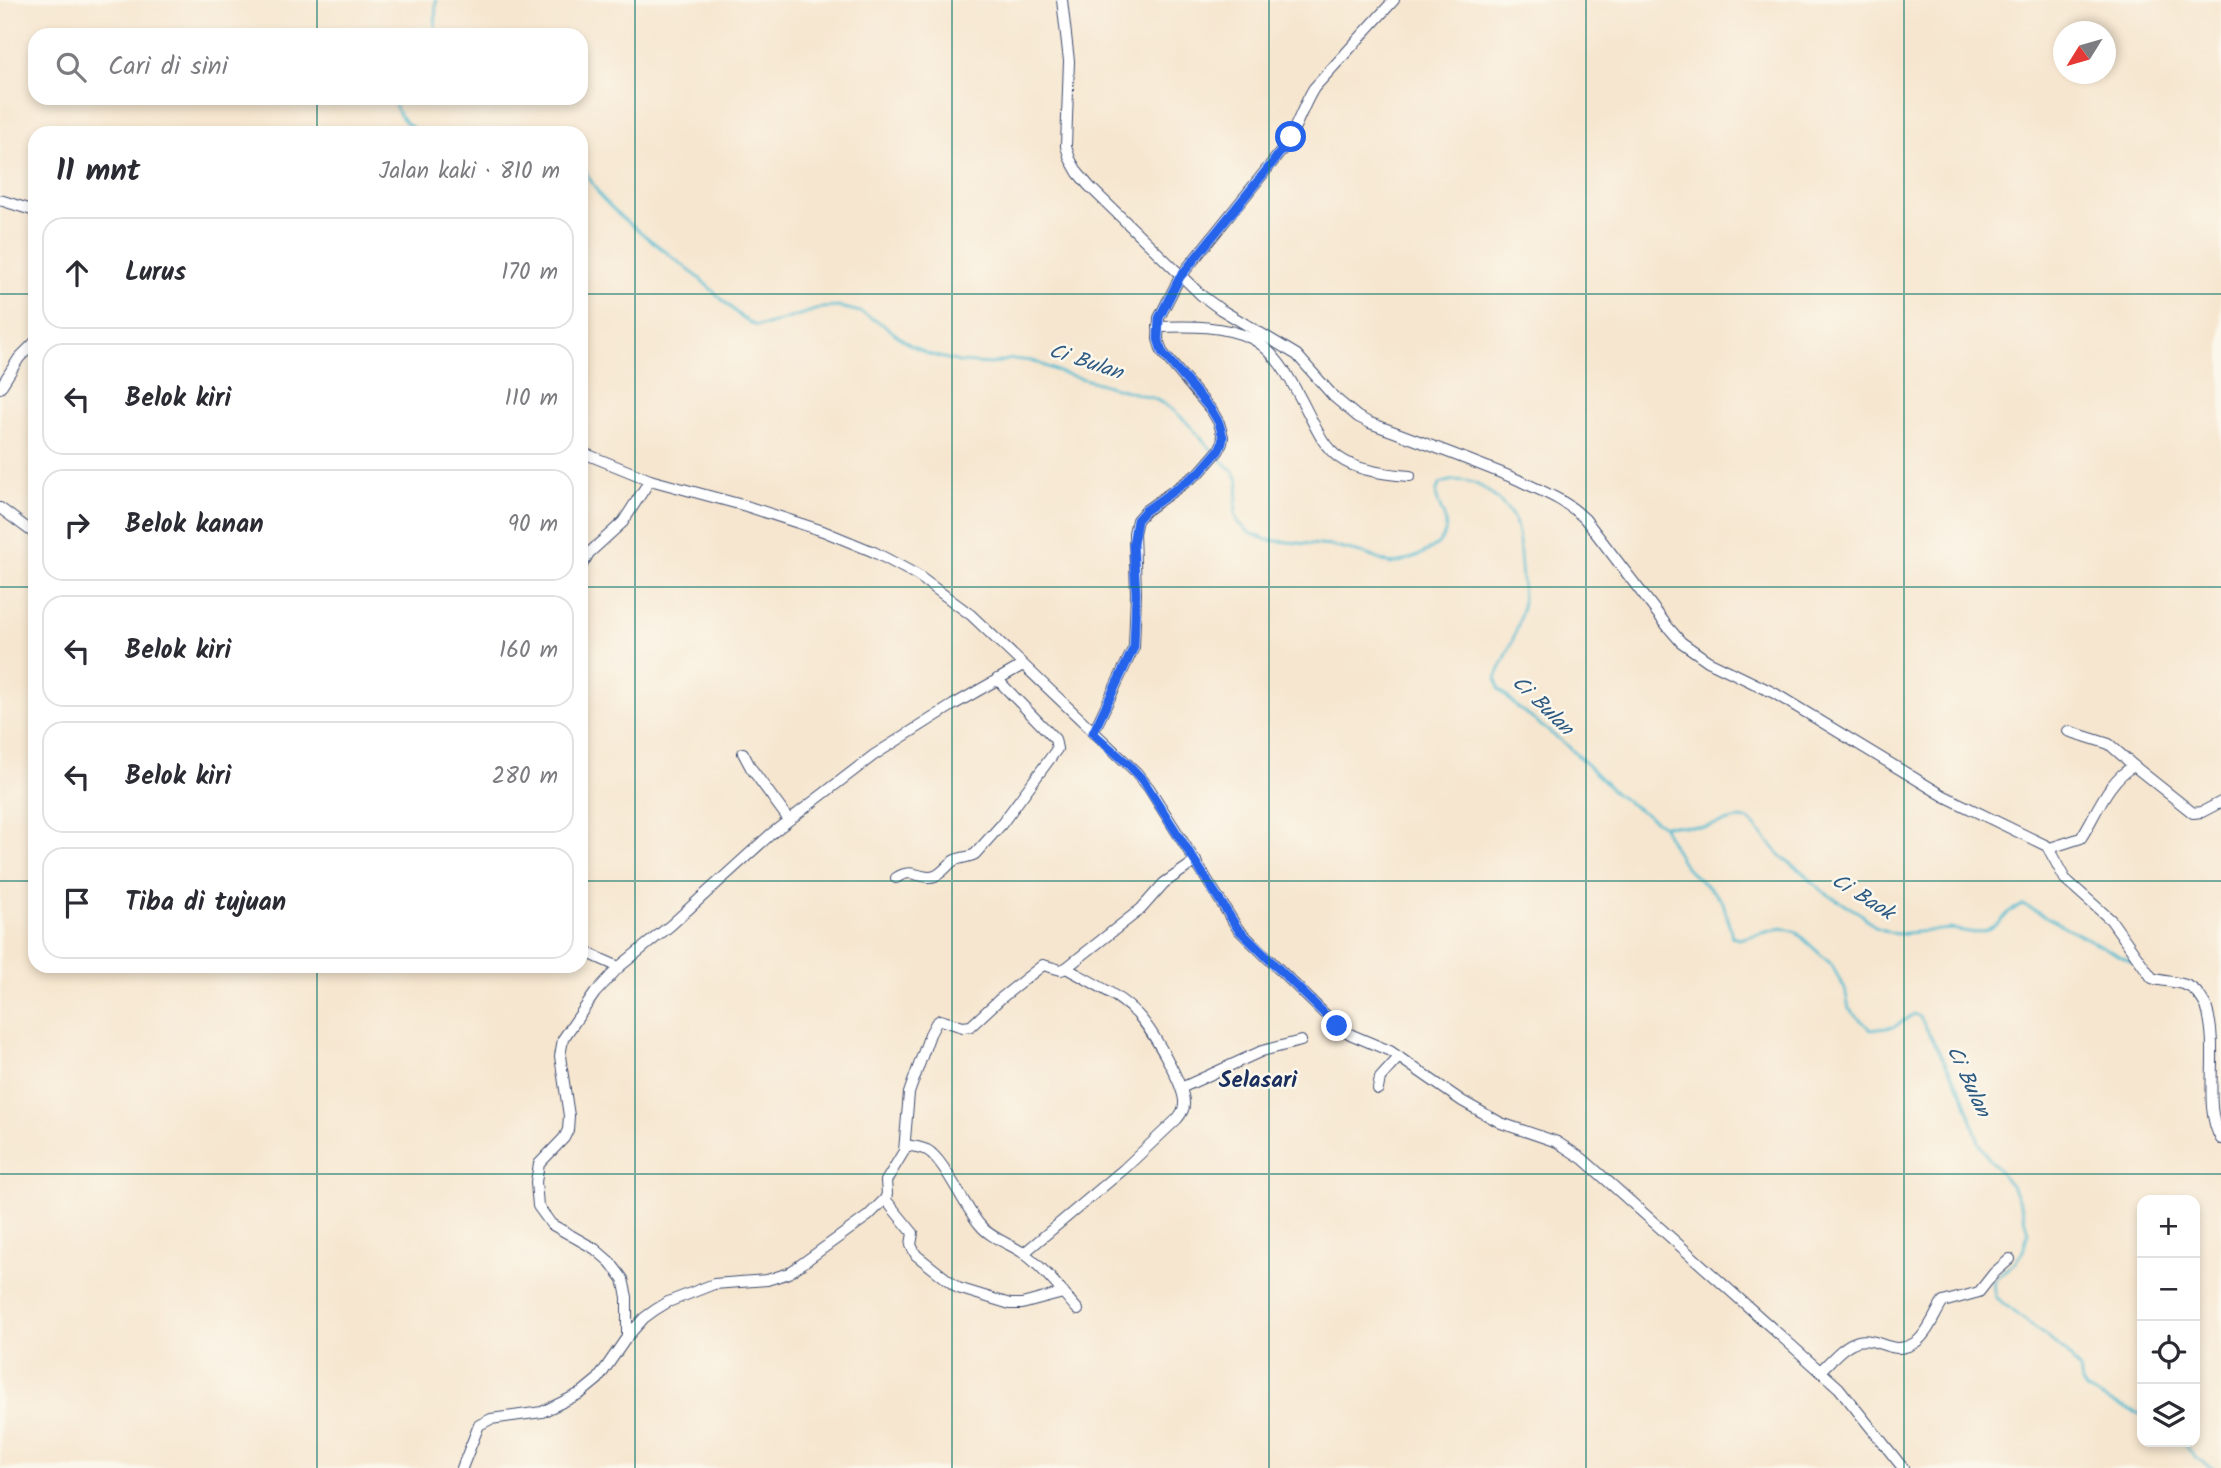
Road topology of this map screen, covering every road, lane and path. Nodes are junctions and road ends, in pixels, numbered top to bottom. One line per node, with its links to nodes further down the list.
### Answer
1 (1062, 0): 5 (street)
2 (1394, 0): 5 (street)
3 (0, 200): 4 (street)
4 (28, 209)
5 (1180, 277): 6 (street); 23 (street)
6 (1158, 327): 10 (street); 18 (street)
7 (28, 349): 8 (street)
8 (0, 388)
9 (588, 455): 11 (street)
10 (1410, 476)
11 (650, 480): 14 (street); 15 (street)
12 (0, 508): 13 (street)
13 (28, 529)
14 (588, 555)
15 (1023, 665): 16 (street); 18 (street)
16 (997, 679): 22 (street); 25 (street)
17 (2068, 731): 20 (street)
18 (1093, 733): 24 (street)
19 (743, 754): 22 (street)
20 (2134, 766): 21 (street); 23 (street)
21 (2221, 802)
22 (789, 820): 27 (street)
23 (2050, 848): 33 (street)
24 (1196, 861): 28 (street); 30 (street)
25 (896, 878)
26 (588, 953): 27 (street)
27 (619, 967): 40 (street)
28 (1066, 968): 31 (street); 34 (street)
29 (1301, 1041): 31 (street)
30 (1399, 1057): 32 (street); 41 (street)
31 (1181, 1088): 36 (street)
32 (1378, 1089)
33 (2221, 1139)
34 (905, 1145): 35 (street); 36 (street)
35 (885, 1199): 38 (street); 40 (street)
36 (1024, 1253): 38 (street)
37 (2010, 1259): 41 (street)
38 (1063, 1293): 39 (street)
39 (1078, 1310)
40 (627, 1337): 42 (street)
41 (1820, 1371): 43 (street)
42 (462, 1468)
43 (1903, 1468)

